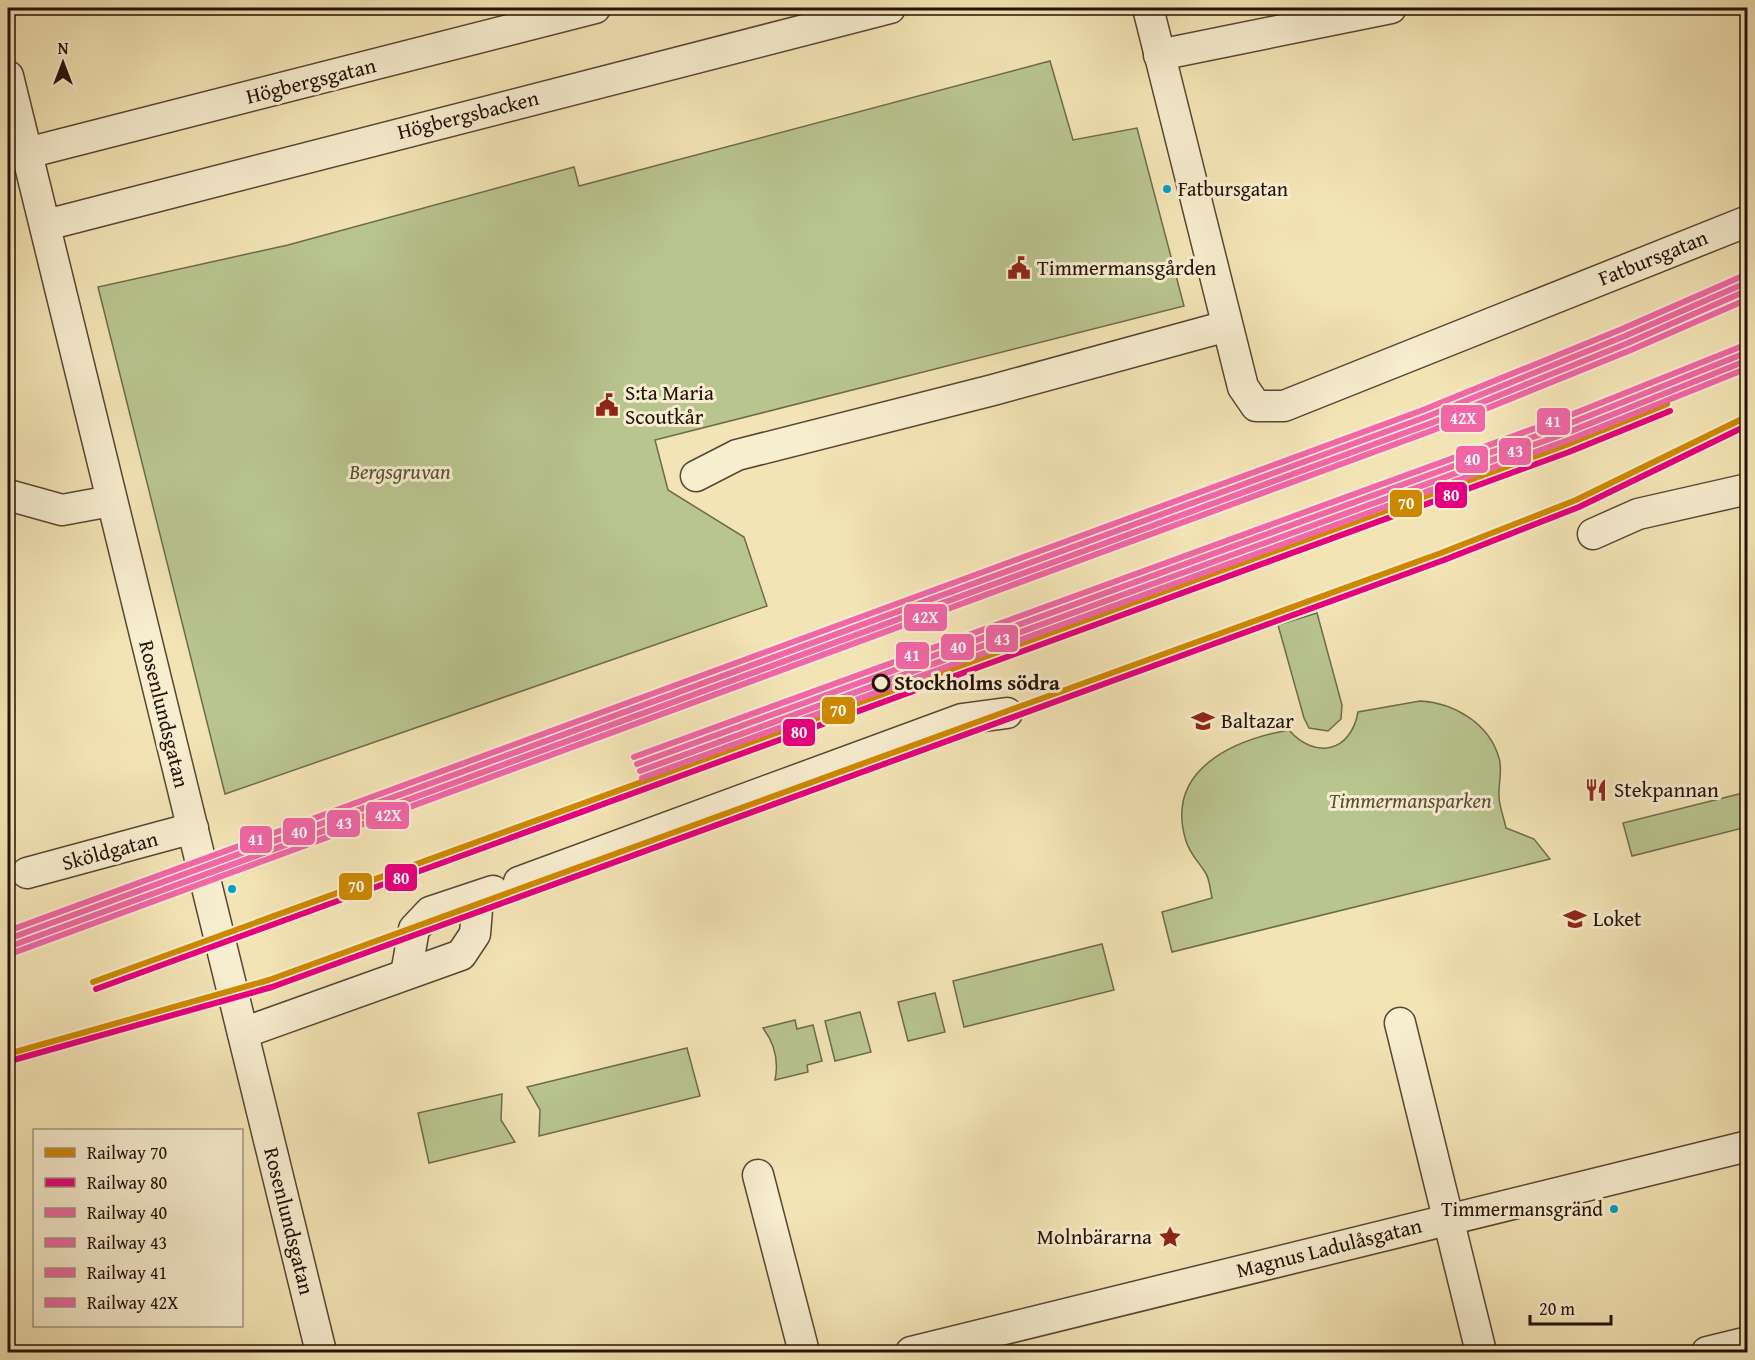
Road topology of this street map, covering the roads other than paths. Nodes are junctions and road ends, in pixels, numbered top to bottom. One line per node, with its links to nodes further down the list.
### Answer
1 (595, 8): 7 (street, Högbergsgatan)
2 (890, 8): 9 (street, Högbergsbacken)
3 (1148, 8): 5 (street)
4 (1391, 8): 5 (street)
5 (1160, 55): 10 (street)
6 (8, 76): 7 (street, Rosenlundsgatan)
7 (27, 153): 9 (street, Rosenlundsgatan)
8 (1748, 220): 10 (street, Fatbursgatan)
9 (46, 225): 14 (street, Rosenlundsgatan)
10 (1227, 326): 11 (street)
11 (696, 476)
12 (1748, 489): 15 (street)
13 (8, 495): 14 (street)
14 (111, 501): 17 (street, Rosenlundsgatan)
15 (1593, 534)
16 (1007, 713): 19 (street)
17 (193, 828): 18 (street, Sköldgatan); 22 (street, Rosenlundsgatan)
18 (27, 873)
19 (496, 890): 20 (street); 20 (street)
20 (406, 974): 22 (street)
21 (1400, 1023): 25 (street)
22 (243, 1033): 27 (street, Rosenlundsgatan)
23 (1748, 1146): 25 (street, Magnus Ladulåsgatan)
24 (758, 1175): 28 (street)
25 (1448, 1218): 29 (street, Magnus Ladulåsgatan); 30 (street)
26 (1748, 1342): 31 (street)
27 (321, 1353)
28 (804, 1353)
29 (911, 1353)
30 (1481, 1353)
31 (1707, 1353)

